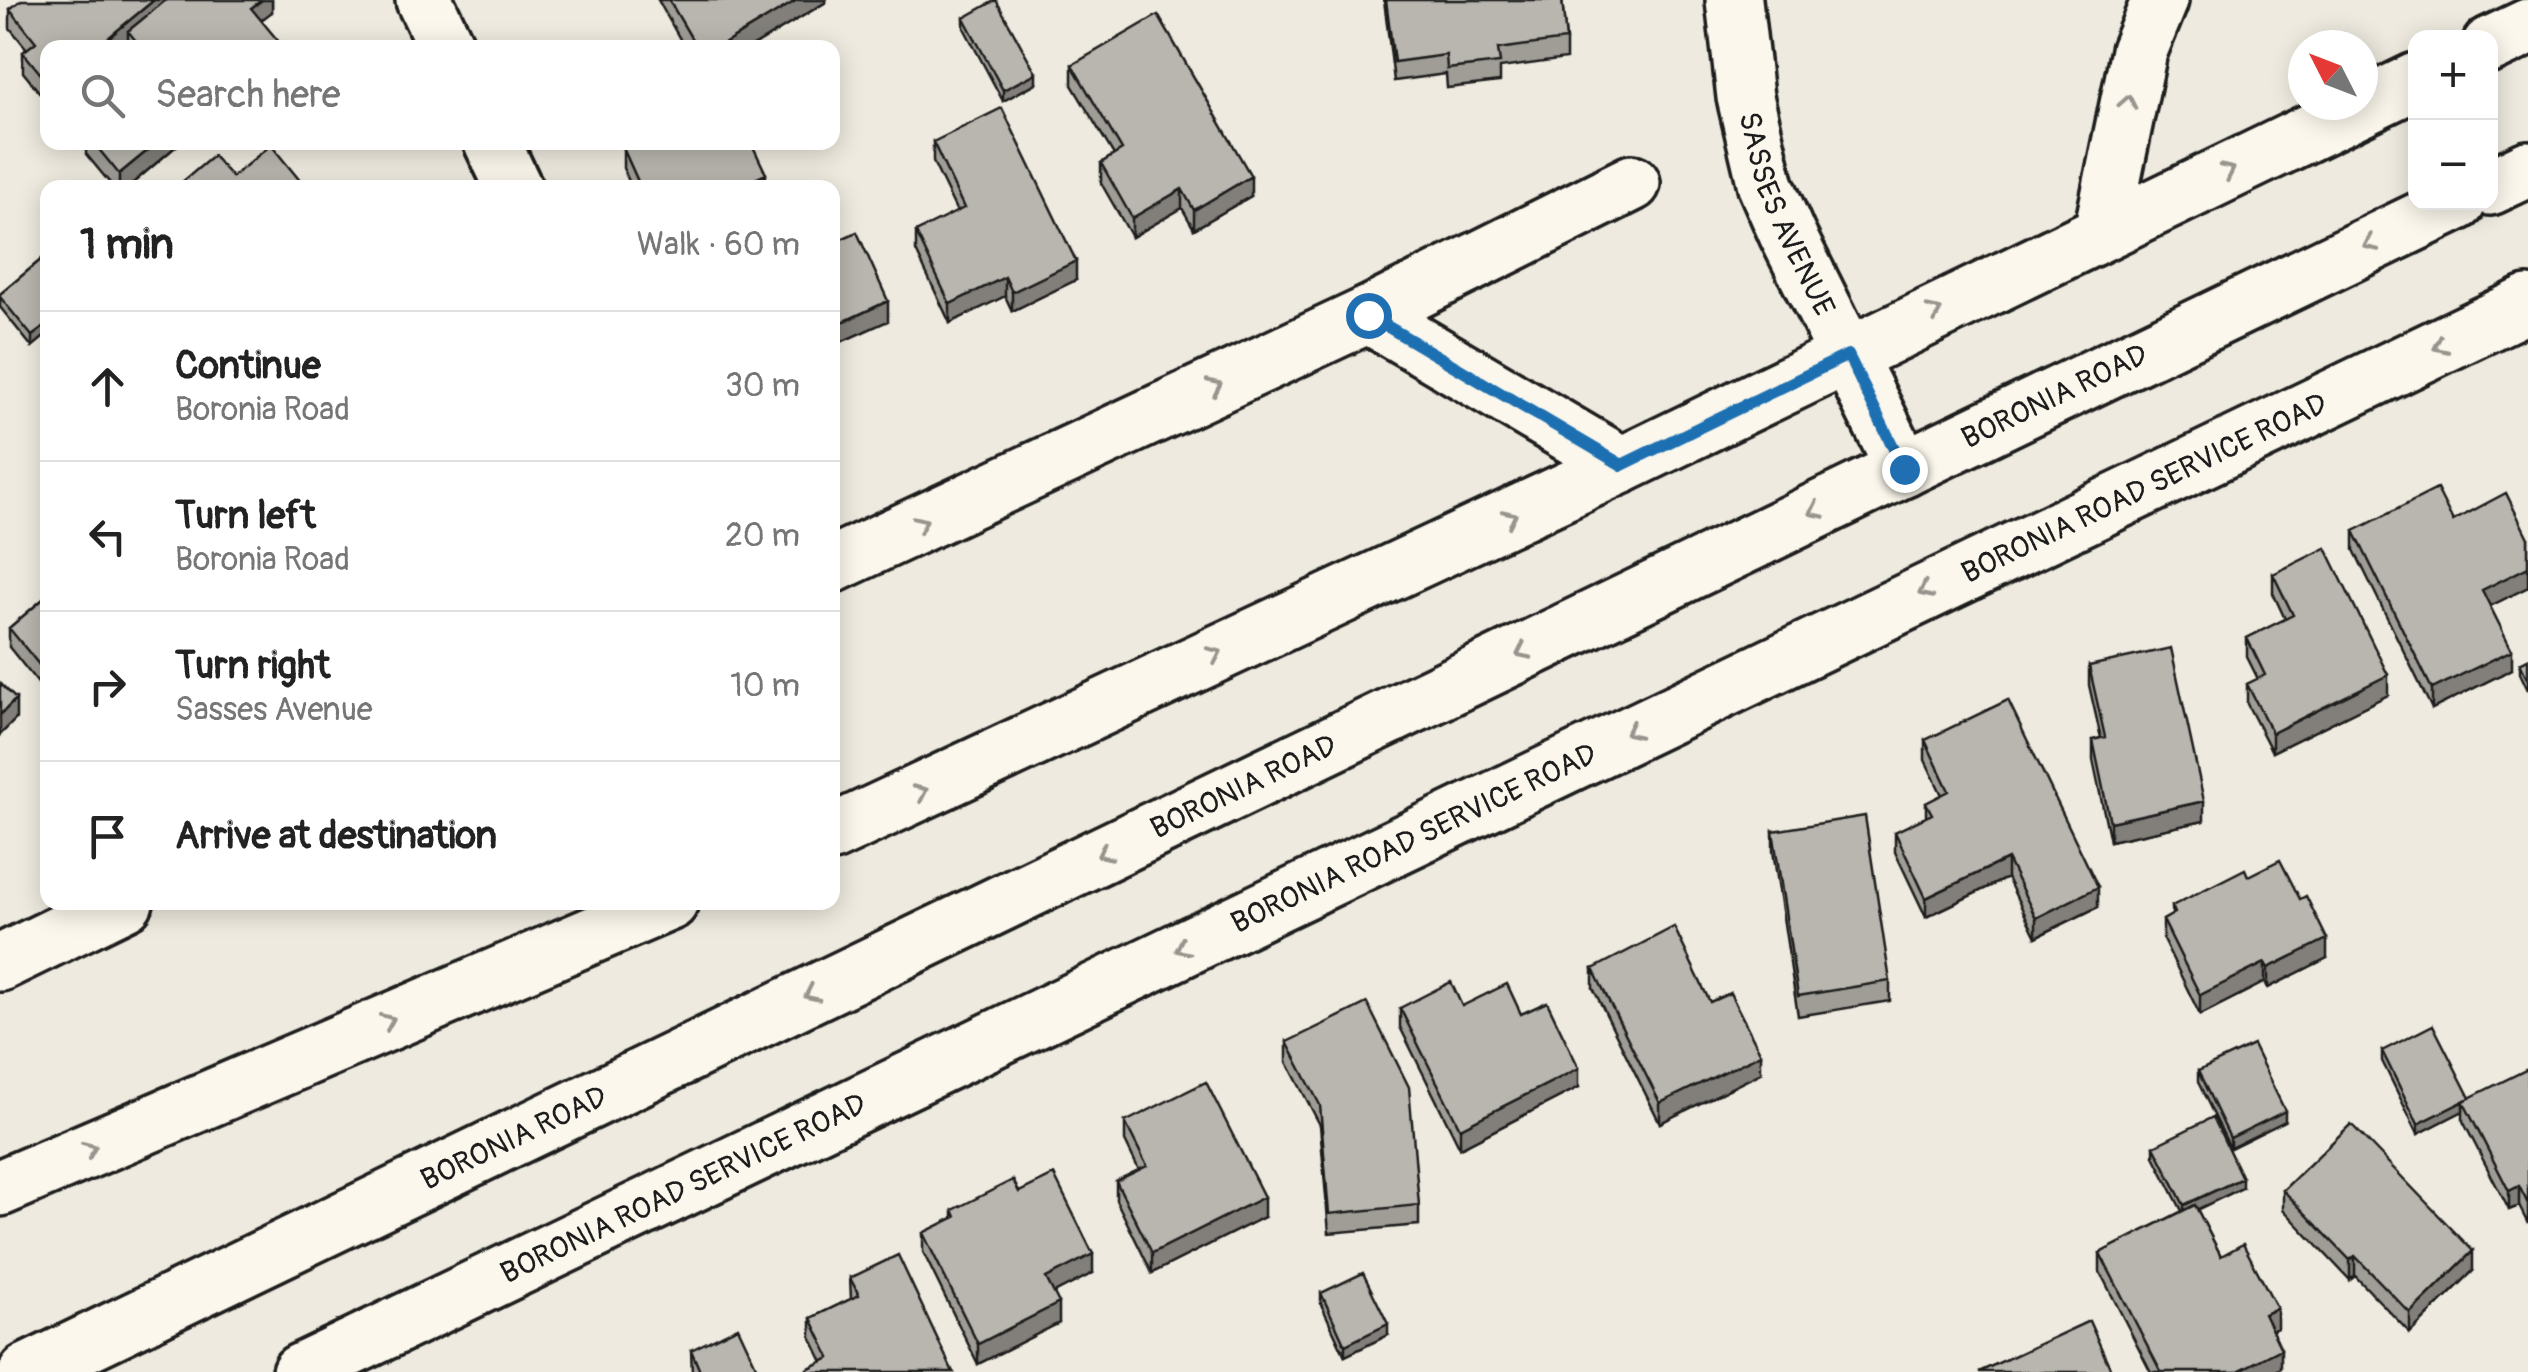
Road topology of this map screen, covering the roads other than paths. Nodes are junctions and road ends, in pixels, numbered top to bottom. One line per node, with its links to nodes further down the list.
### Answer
1 (424, 0): 5 (main road)
2 (1734, 0): 17 (main road, SASSES AVENUE)
3 (2160, 0): 14 (main road, one-way to 3)
4 (2528, 27): 6 (main road)
5 (443, 40)
6 (2498, 41)
7 (2408, 85): 14 (main road, one-way to 7)
8 (496, 150): 10 (main road)
9 (2528, 169): 12 (main road)
10 (510, 180)
11 (1632, 183): 16 (main road)
12 (2498, 183)
13 (2441, 210): 19 (main road, BORONIA ROAD, one-way to 19)
14 (2102, 232): 17 (main road, one-way to 14)
15 (2528, 304): 27 (main road, BORONIA ROAD SERVICE ROAD, one-way to 27)
16 (1368, 315): 18 (main road); 20 (main road, one-way to 16)
17 (1848, 355): 18 (main road); 19 (main road, SASSES AVENUE)
18 (1622, 465): 21 (main road, one-way to 18)
19 (1904, 469): 26 (main road, BORONIA ROAD, one-way to 26)
20 (840, 561)
21 (840, 829)
22 (108, 910): 24 (main road)
23 (651, 910): 25 (main road, one-way to 23)
24 (0, 962)
25 (0, 1188)
26 (27, 1372)
27 (300, 1372)

